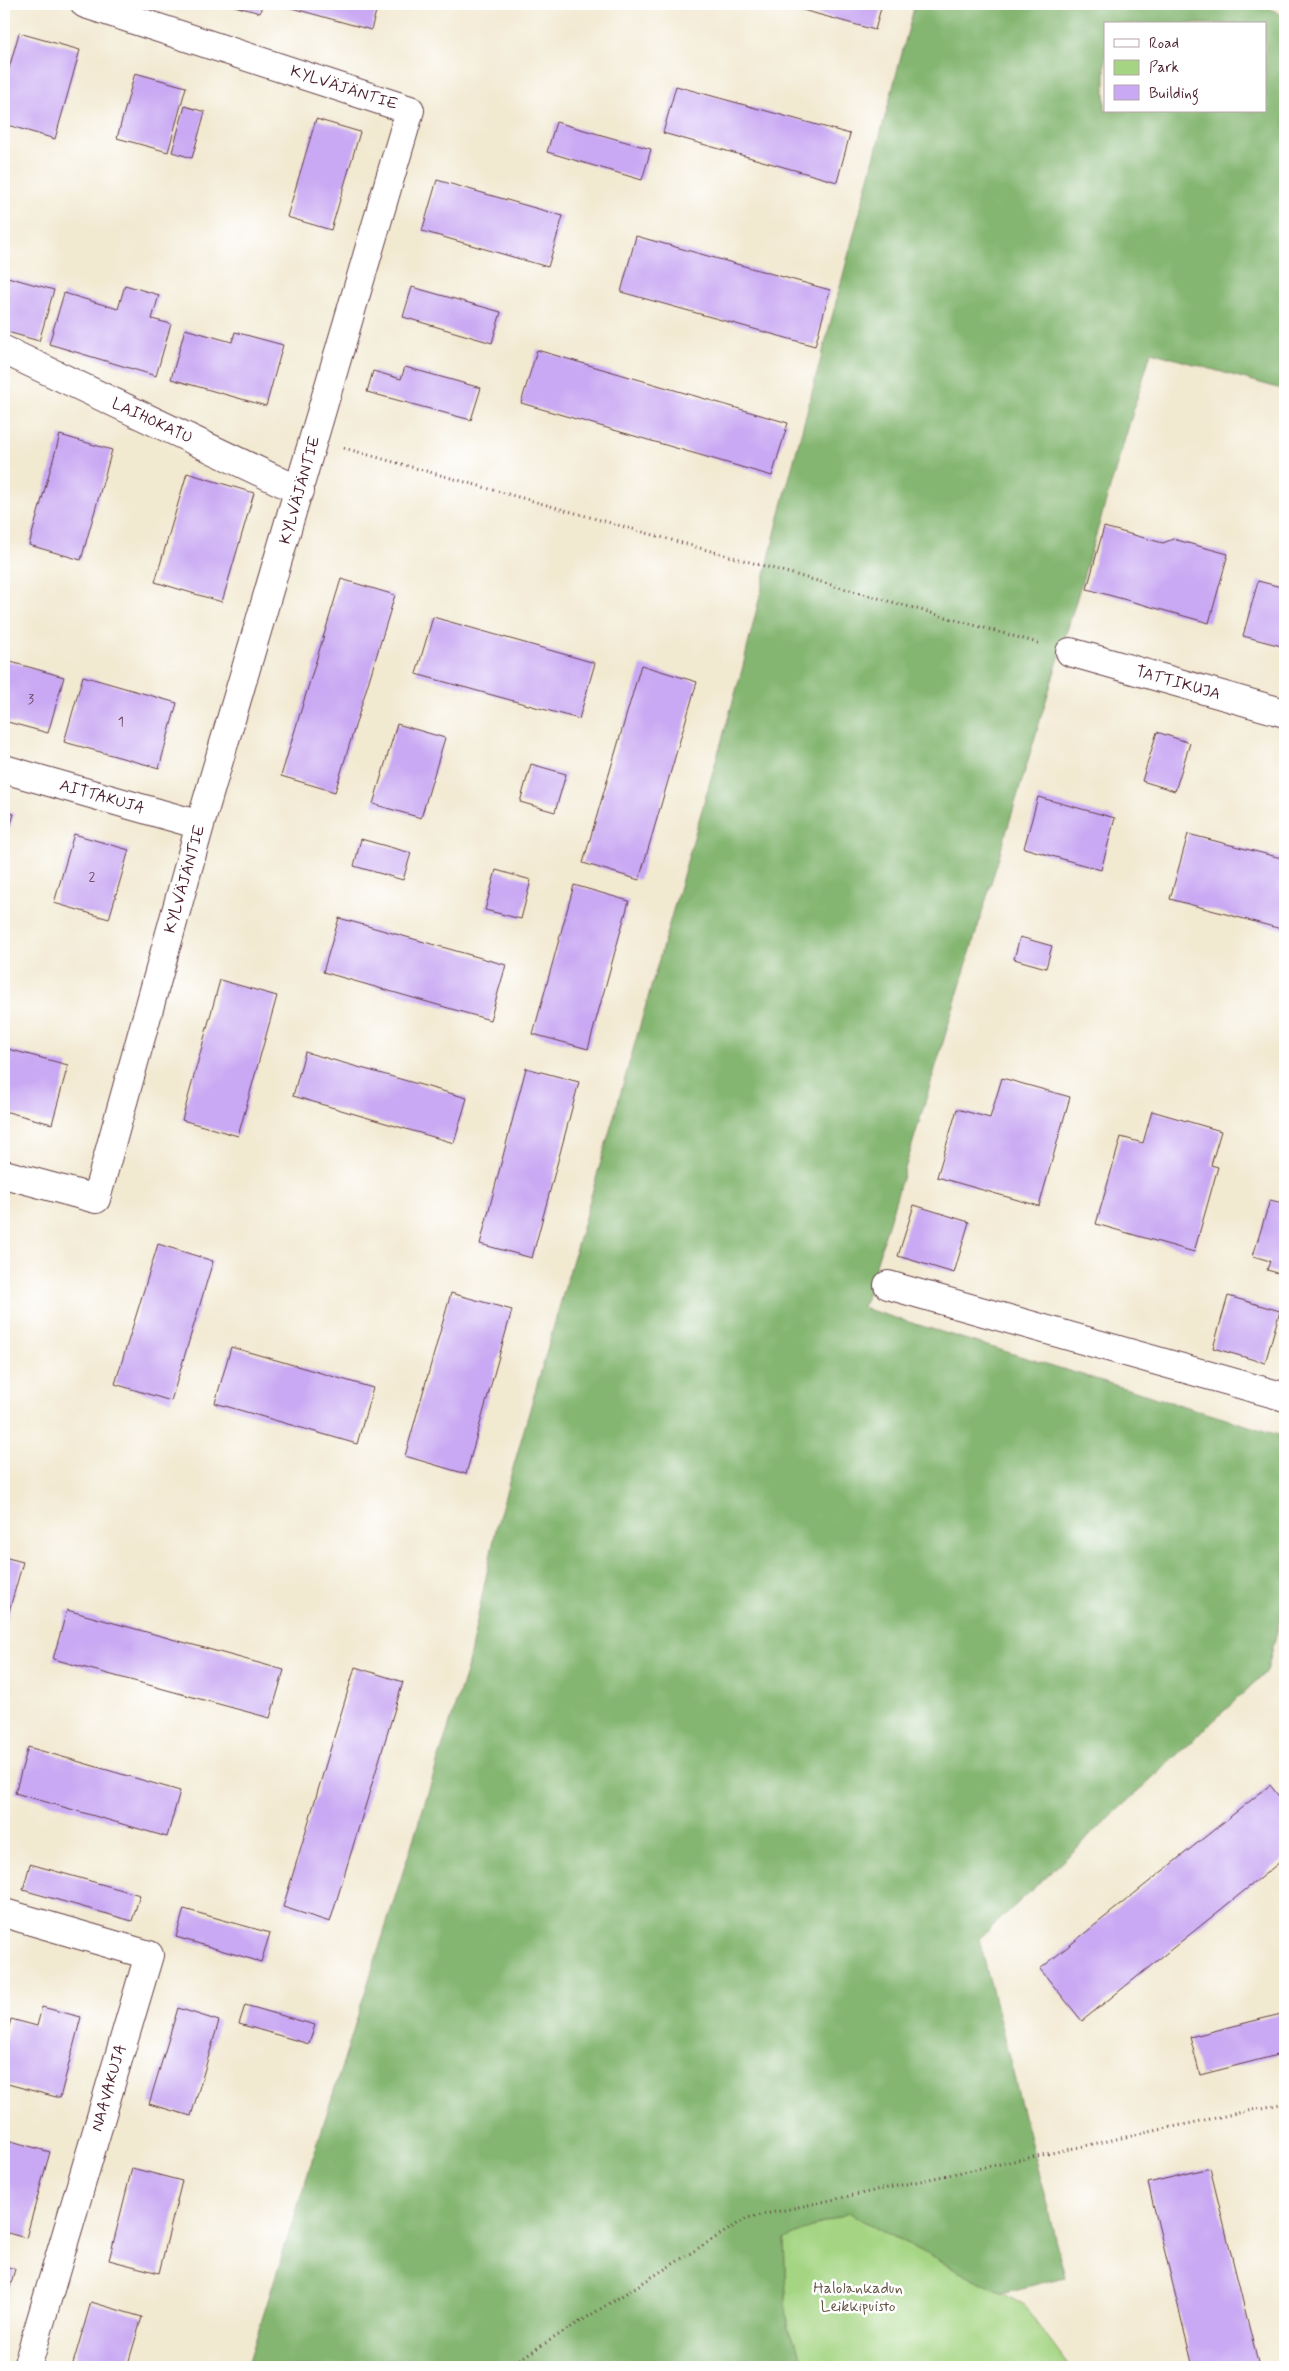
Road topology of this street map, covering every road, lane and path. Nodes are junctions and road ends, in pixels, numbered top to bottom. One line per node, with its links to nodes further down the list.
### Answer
1 (85, 4): 3 (street, KYLVÄJÄNTIE)
2 (4, 350): 4 (street, LAIHOKATU)
3 (314, 439): 4 (street, KYLVÄJÄNTIE); 5 (path)
4 (300, 491): 8 (street, KYLVÄJÄNTIE)
5 (1070, 652): 6 (street, TATTIKUJA)
6 (1285, 713)
7 (4, 768): 8 (street, AITTAKUJA)
8 (200, 825): 9 (street, KYLVÄJÄNTIE)
9 (4, 1174)
10 (888, 1285): 11 (street)
11 (1285, 1397)
12 (4, 1913): 14 (street, NAAVAKUJA)
13 (1285, 2103): 15 (path)
14 (27, 2367)
15 (507, 2367)

